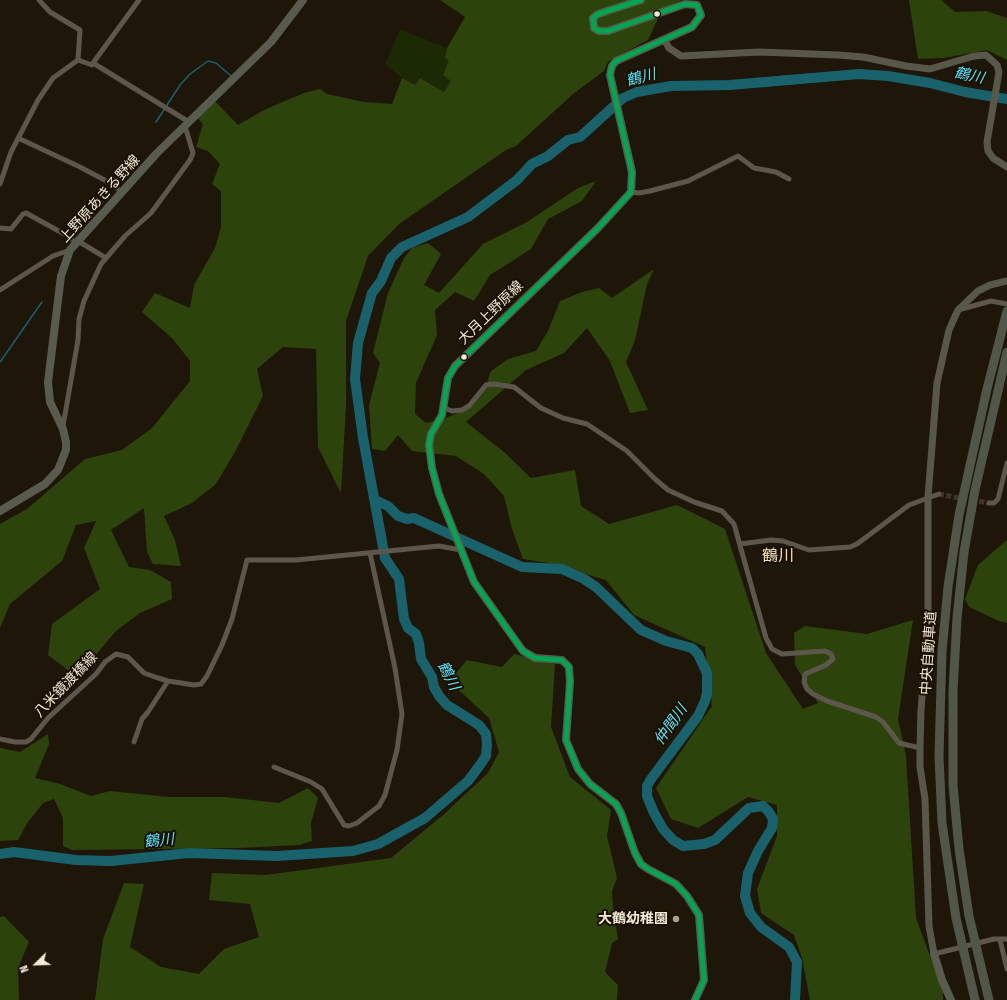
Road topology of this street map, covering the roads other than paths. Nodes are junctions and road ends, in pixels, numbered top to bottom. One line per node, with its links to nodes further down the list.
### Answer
1 (39, 0): 6 (street)
2 (140, 0): 7 (street)
3 (303, 0): 8 (main road, 上野原あきる野線)
4 (641, 0): 5 (main road)
5 (664, 39): 10 (street); 13 (main road)
6 (78, 60): 7 (street); 9 (street)
7 (93, 63): 8 (street)
8 (187, 124): 14 (main road, 上野原あきる野線); 18 (street)
9 (18, 138): 12 (street); 14 (street)
10 (1007, 167)
11 (789, 179): 13 (street)
12 (0, 184)
13 (631, 192): 25 (main road, 大月上野原線)
14 (122, 193): 16 (main road, 上野原あきる野線)
15 (0, 228): 16 (street)
16 (77, 242): 17 (main road, 上野原あきる野線); 18 (street)
17 (70, 250): 20 (street); 26 (main road, 上野原あきる野線)
18 (106, 258): 26 (street)
19 (1007, 281): 22 (street)
20 (0, 290)
21 (1007, 304): 22 (street)
22 (958, 310): 29 (street)
23 (1007, 311): 46 (highway, 中央自動車道)
24 (1007, 352): 47 (highway, 中央自動車道)
25 (444, 408): 32 (street); 33 (main road, 大月上野原線)
26 (63, 429): 31 (main road, 上野原あきる野線)
27 (1007, 463): 30 (street)
28 (939, 494): 29 (street)
29 (928, 497): 32 (street); 38 (street)
30 (989, 503)
31 (0, 511)
32 (740, 544): 38 (street)
33 (460, 548): 34 (street); 44 (main road, 大月上野原線)
34 (370, 553): 35 (street, 八米鏡渡橋線); 39 (street)
35 (168, 681): 36 (street, 八米鏡渡橋線); 37 (street)
36 (0, 739)
37 (134, 742)
38 (920, 748): 42 (street)
39 (274, 766)
40 (997, 939): 41 (street); 42 (street); 43 (street)
41 (1007, 939)
42 (934, 954): 45 (main road)
43 (1007, 970)
44 (695, 1000)
45 (951, 1000)
46 (975, 1000)
47 (989, 1000)

